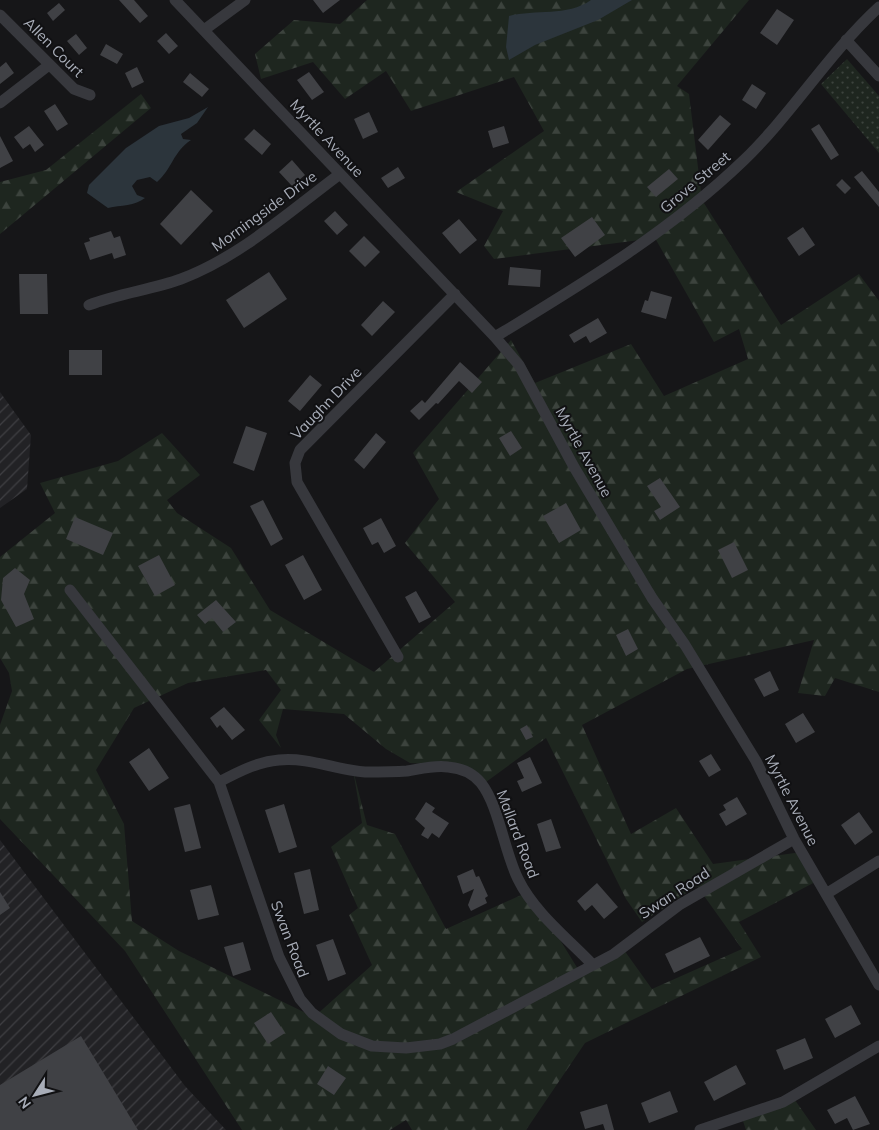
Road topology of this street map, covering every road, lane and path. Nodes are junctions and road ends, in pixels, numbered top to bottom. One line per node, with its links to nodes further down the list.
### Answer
1 (175, 0): 5 (street, Myrtle Avenue)
2 (245, 0): 5 (street)
3 (879, 8): 6 (street, Grove Street)
4 (0, 15): 7 (street, Allen Court)
5 (204, 30): 11 (street, Myrtle Avenue)
6 (846, 40): 8 (street); 14 (street, Grove Street)
7 (49, 65): 9 (street, Allen Court); 10 (street)
8 (879, 76)
9 (90, 95)
10 (0, 103)
11 (340, 174): 12 (street, Myrtle Avenue); 13 (street, Morningside Drive)
12 (455, 294): 14 (street, Myrtle Avenue); 16 (street, Vaughn Drive)
13 (89, 304)
14 (495, 337): 18 (street, Myrtle Avenue)
15 (70, 590): 17 (street, Swan Road)
16 (398, 657)
17 (218, 782): 21 (street, Mallard Road); 21 (street, Swan Road)
18 (794, 839): 20 (street, Myrtle Avenue); 21 (street, Swan Road)
19 (879, 861): 20 (street)
20 (826, 894): 22 (street, Myrtle Avenue)
21 (592, 964)
22 (879, 985)
23 (879, 1046): 24 (street)
24 (700, 1130)

